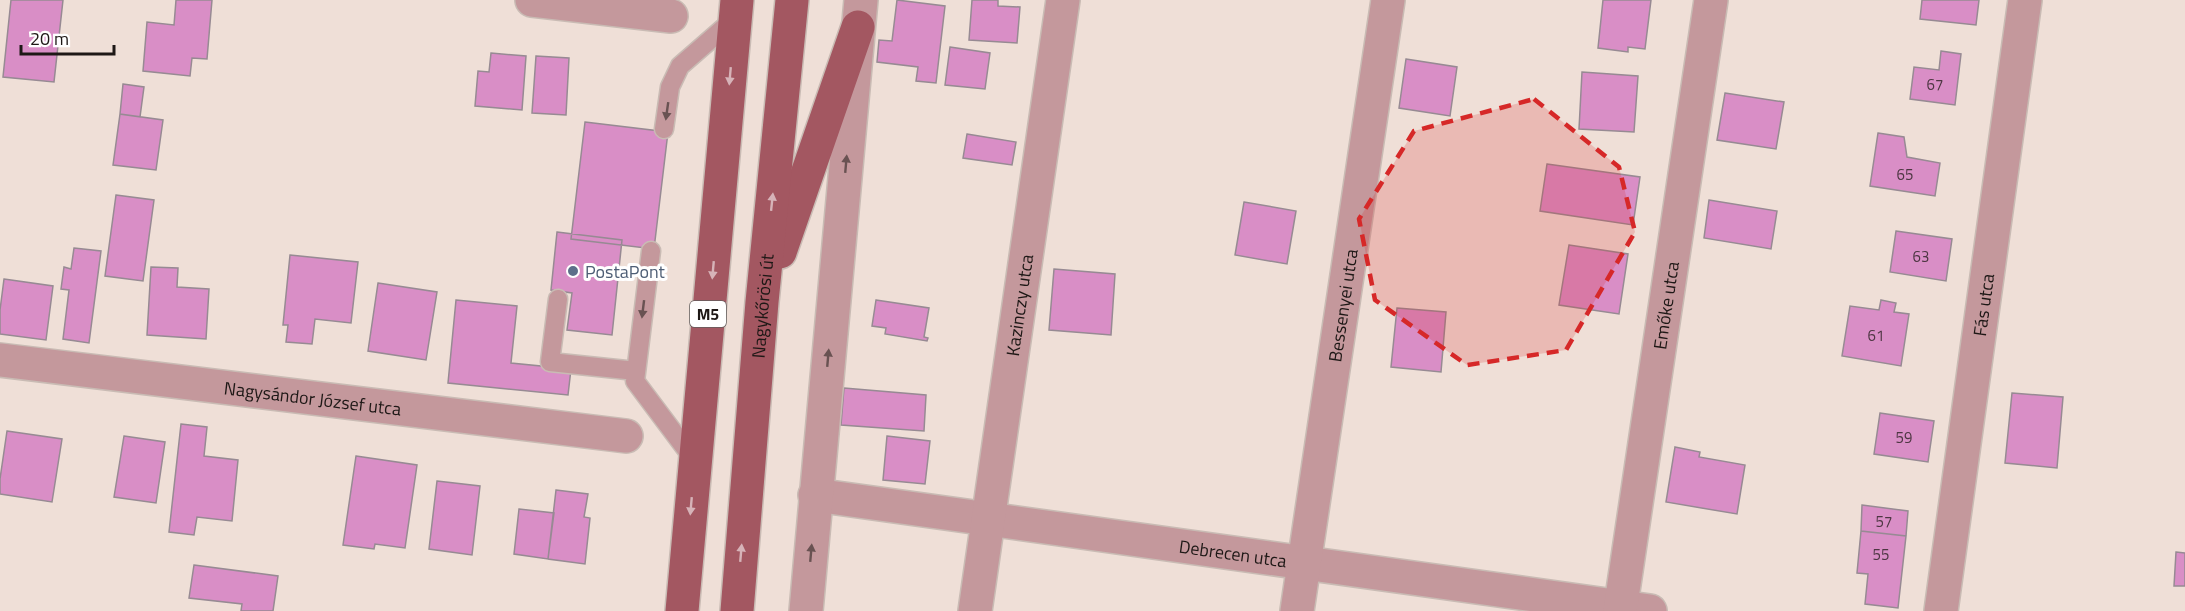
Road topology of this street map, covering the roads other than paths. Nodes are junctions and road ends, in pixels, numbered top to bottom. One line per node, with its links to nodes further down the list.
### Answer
1 (532, 0): 9 (street)
2 (792, 0): 13 (main road, Nagykőrösi út, one-way to 2)
3 (1064, 0): 19 (street, Kazinczy utca)
4 (1388, 0): 20 (street, Bessenyei utca)
5 (1711, 0): 21 (street, Emőke utca)
6 (2025, 0): 27 (street, Fás utca)
7 (736, 9): 10 (lane, one-way to 10); 17 (main road, M5, one-way to 17)
8 (860, 14): 13 (main road); 18 (street, one-way to 8)
9 (671, 16)
10 (664, 129)
11 (651, 251): 15 (lane, one-way to 15)
12 (558, 299): 15 (lane)
13 (762, 302): 23 (main road, Nagykőrösi út, one-way to 13)
14 (0, 360): 16 (street, Nagysándor József utca)
15 (636, 371): 17 (lane)
16 (626, 436)
17 (695, 461): 22 (main road, M5, one-way to 22)
18 (815, 495): 19 (street, Debrecen utca); 24 (street, one-way to 18)
19 (988, 519): 20 (street, Debrecen utca); 25 (street, Kazinczy utca)
20 (1304, 562): 21 (street, Debrecen utca); 26 (street, Bessenyei utca)
21 (1630, 609)
22 (682, 611)
23 (736, 611)
24 (806, 611)
25 (975, 611)
26 (1297, 611)
27 (1941, 611)

